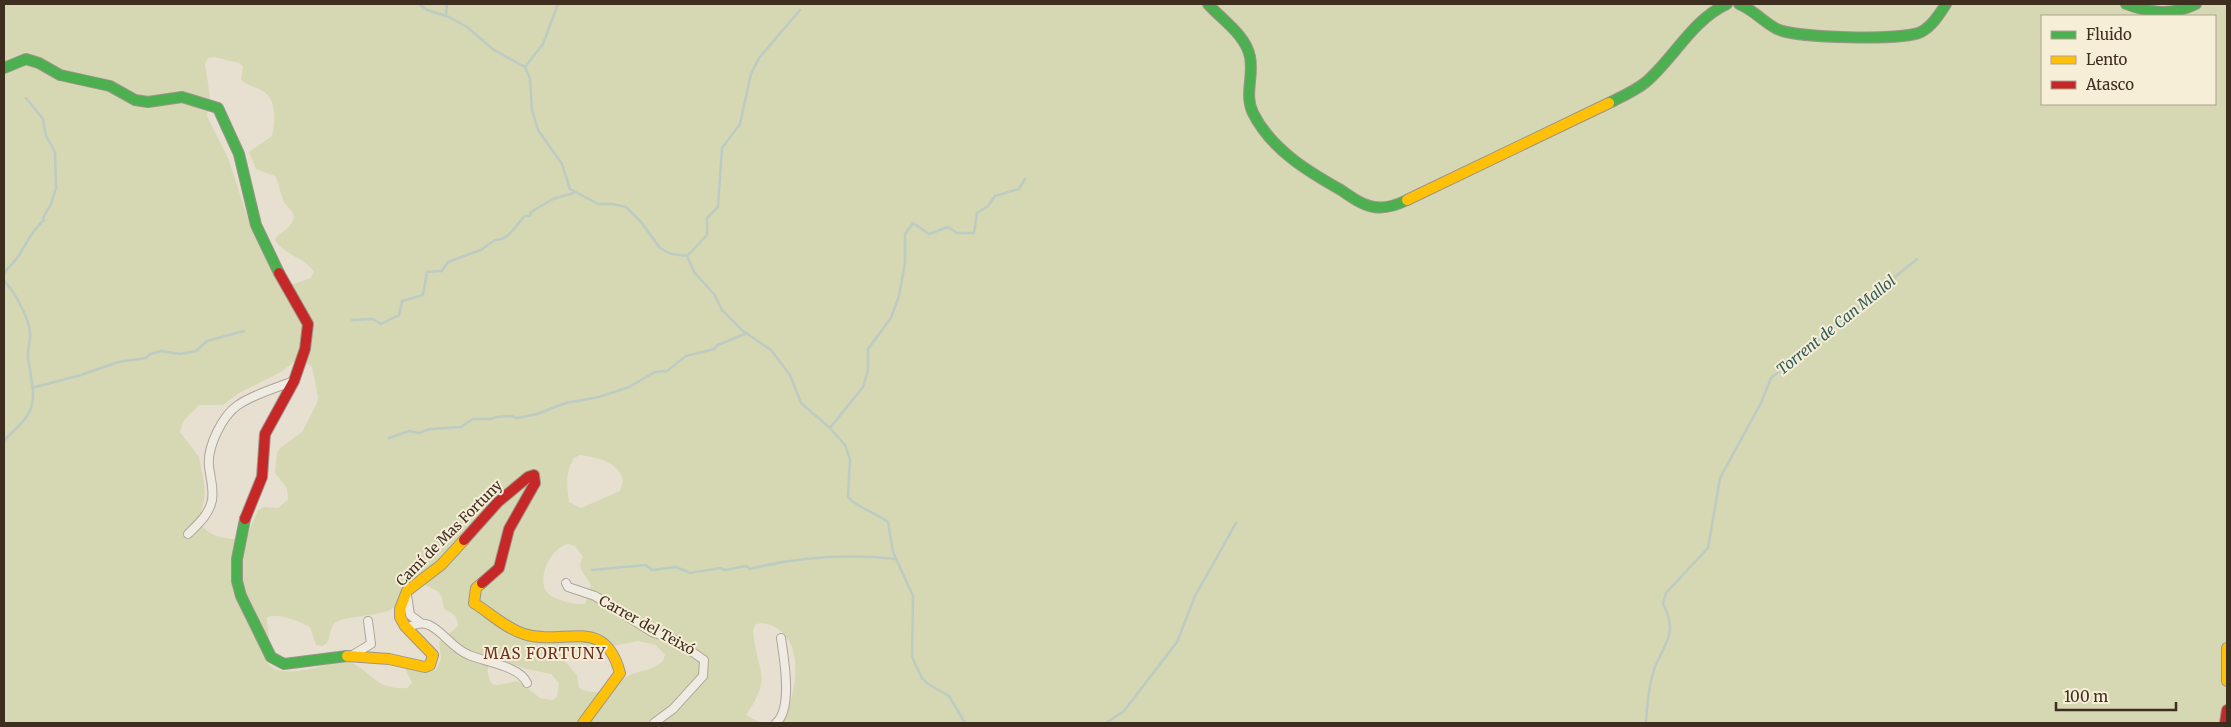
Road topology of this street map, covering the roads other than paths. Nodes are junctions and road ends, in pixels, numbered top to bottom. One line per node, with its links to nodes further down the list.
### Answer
1 (1727, 4): 6 (street)
2 (1739, 4): 3 (street)
3 (1946, 4)
4 (2126, 4): 5 (street)
5 (2196, 4)
6 (1210, 5)
7 (4, 68): 8 (street)
8 (294, 381): 9 (street); 17 (street)
9 (188, 534)
10 (566, 583): 22 (street, Carrer del Teixó)
11 (407, 591): 13 (street); 14 (street, Camí de Mas Fortuny); 21 (street, Camí de Mas Fortuny)
12 (368, 621): 17 (street)
13 (421, 623): 14 (street); 19 (street)
14 (407, 628): 17 (street)
15 (781, 638): 23 (street)
16 (2227, 648): 18 (street)
17 (350, 656)
18 (2227, 681)
19 (527, 683)
20 (2227, 710): 24 (street)
21 (583, 723)
22 (654, 723)
23 (776, 723)
24 (2225, 723)

